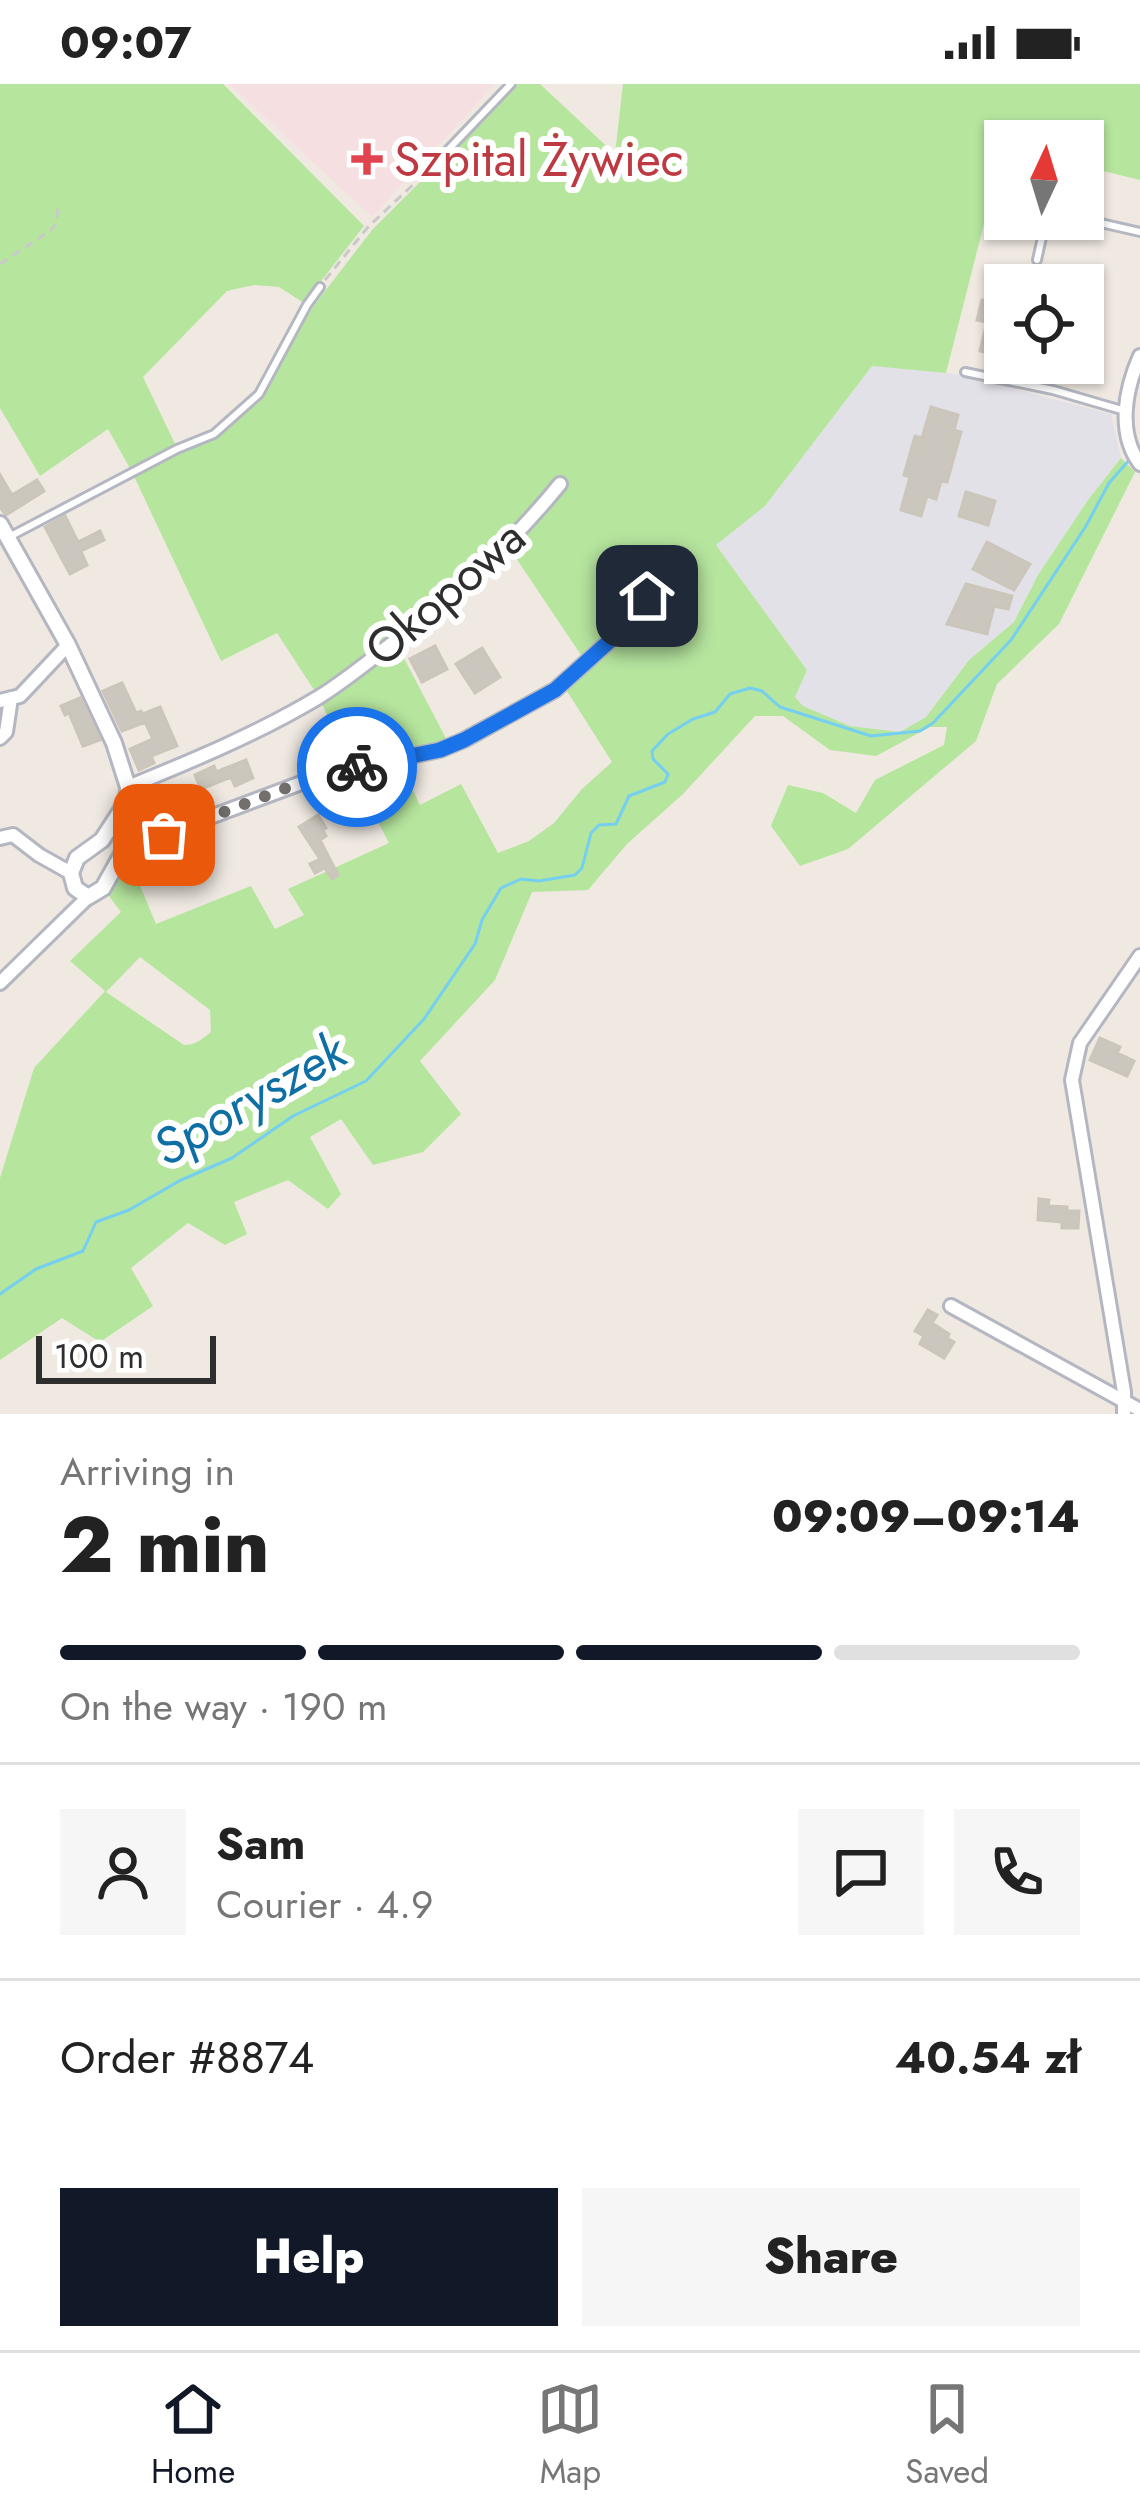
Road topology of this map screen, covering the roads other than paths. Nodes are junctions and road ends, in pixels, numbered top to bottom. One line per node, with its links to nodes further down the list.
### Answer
1 (511, 84): 2 (lane)
2 (424, 175)
3 (1104, 224): 4 (lane)
4 (1140, 232)
5 (1041, 240): 6 (lane)
6 (1036, 260)
7 (320, 286): 13 (lane)
8 (1140, 356): 10 (street)
9 (965, 372): 10 (lane)
10 (1126, 415): 11 (street)
11 (1137, 459)
12 (560, 484): 18 (street, Okopowa)
13 (4, 531): 15 (street)
14 (647, 596): 20 (street)
15 (68, 645): 16 (street); 18 (street)
16 (6, 700): 17 (street)
17 (0, 738)
18 (127, 795): 20 (street); 21 (street)
19 (0, 838): 21 (street)
20 (125, 850): 22 (street)
21 (70, 873): 22 (street)
22 (88, 897): 24 (street)
23 (1140, 956): 26 (street)
24 (0, 982)
25 (951, 1306): 26 (street)
26 (1125, 1408): 27 (street)
27 (1140, 1410)

